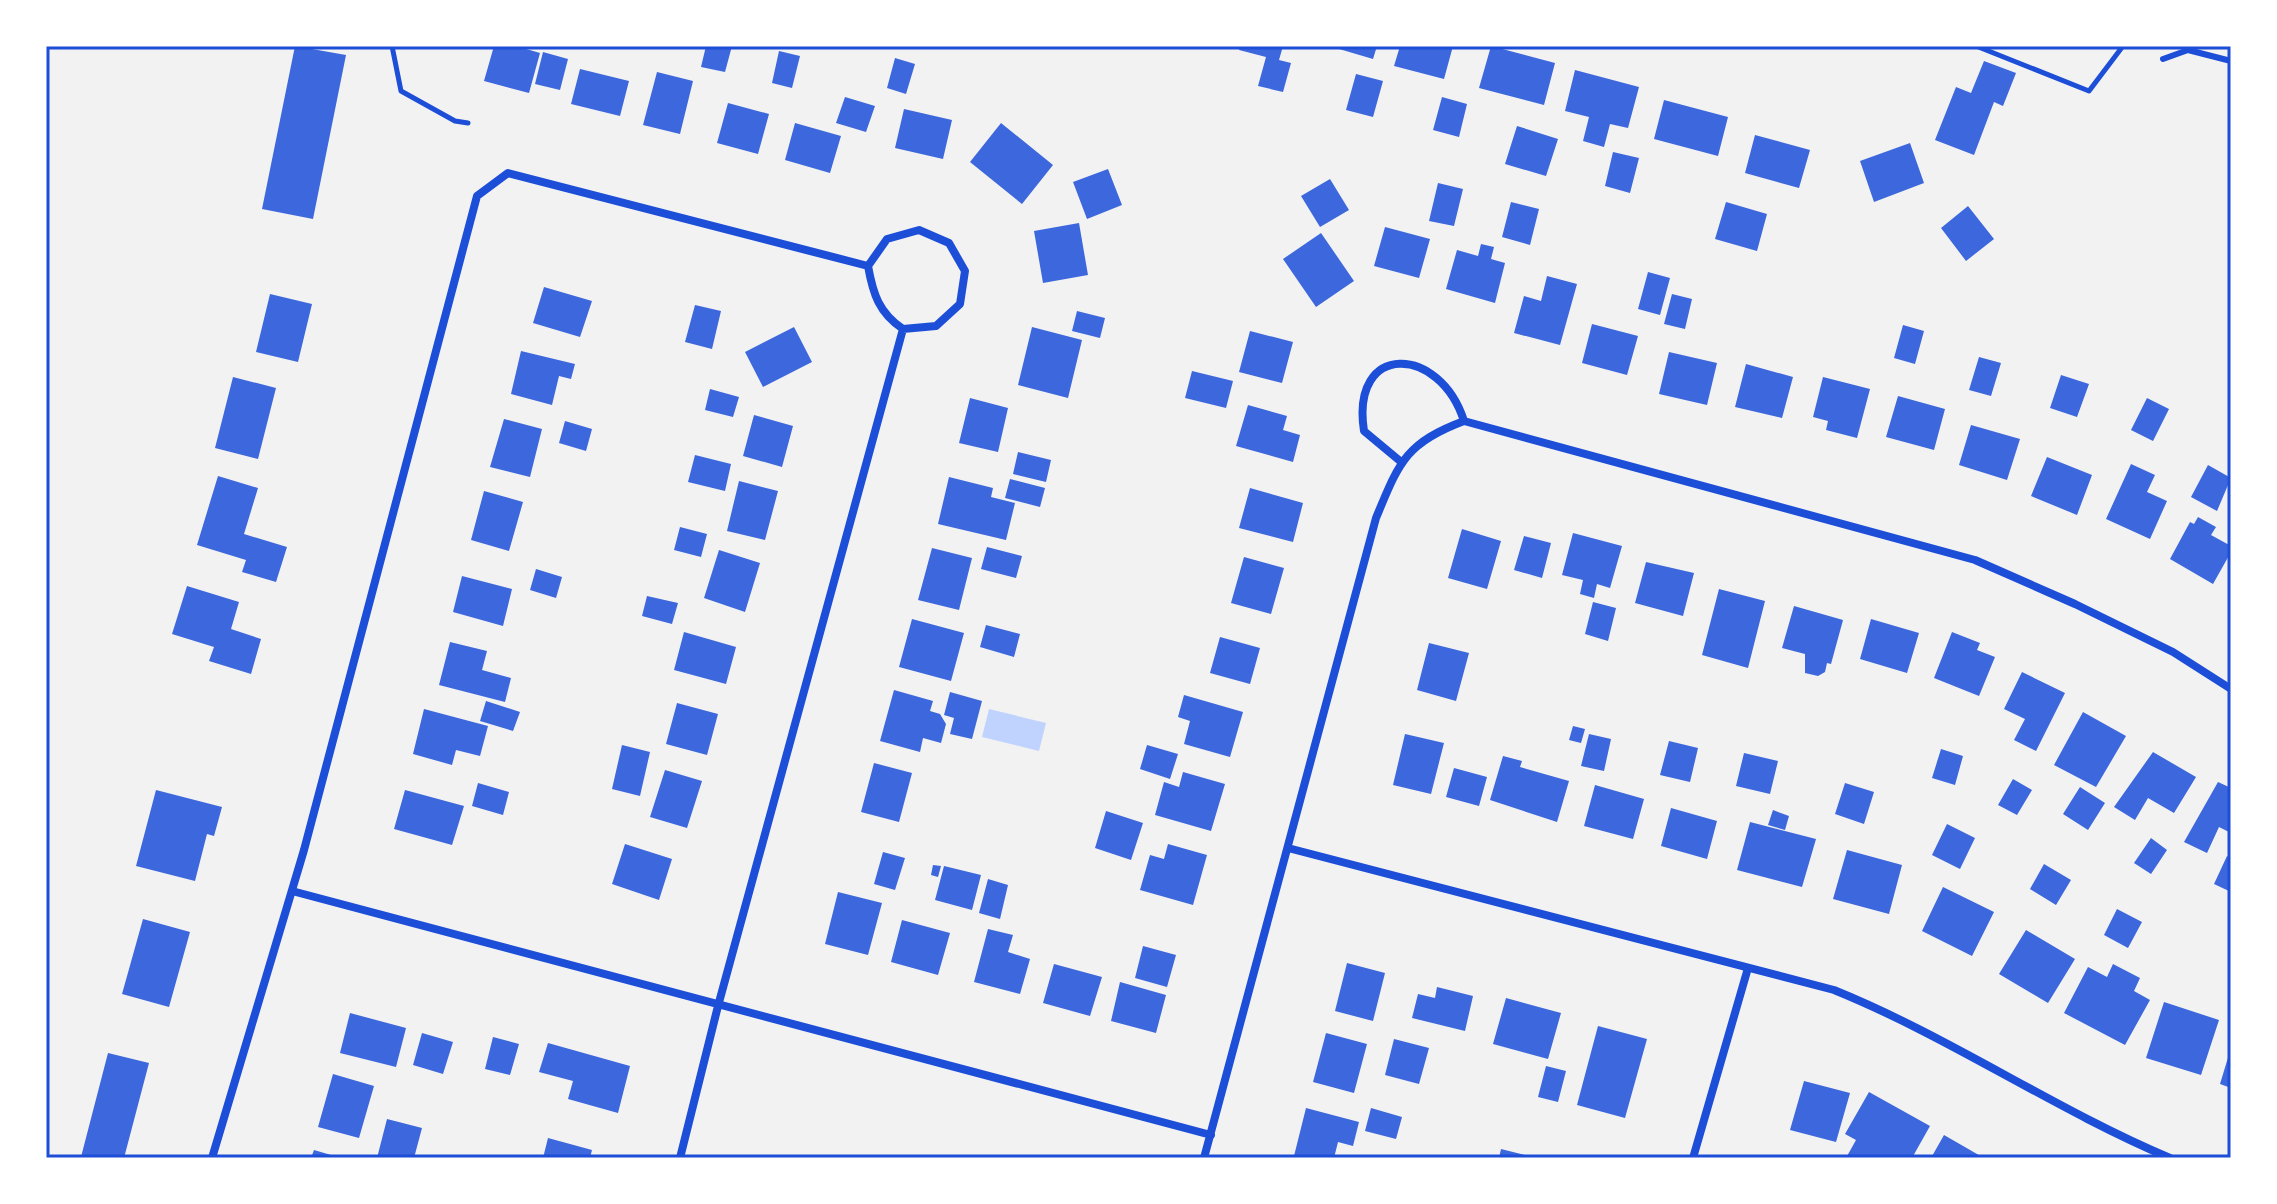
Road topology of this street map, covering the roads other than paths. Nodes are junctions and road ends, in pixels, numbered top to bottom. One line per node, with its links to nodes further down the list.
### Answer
1 (2167, 46): 2 (lane)
2 (2231, 61)
3 (868, 266): 4 (street); 4 (street); 9 (street)
4 (903, 329): 11 (street)
5 (1464, 421): 6 (street); 6 (street); 7 (street)
6 (1400, 461): 8 (street)
7 (2231, 689)
8 (1288, 848): 10 (street); 12 (street)
9 (292, 891): 11 (street); 13 (street)
10 (1748, 968): 16 (street); 17 (street)
11 (718, 1006): 12 (street); 14 (street)
12 (1211, 1135): 15 (street)
13 (212, 1158)
14 (680, 1158)
15 (1204, 1158)
16 (1693, 1158)
17 (2170, 1158)

